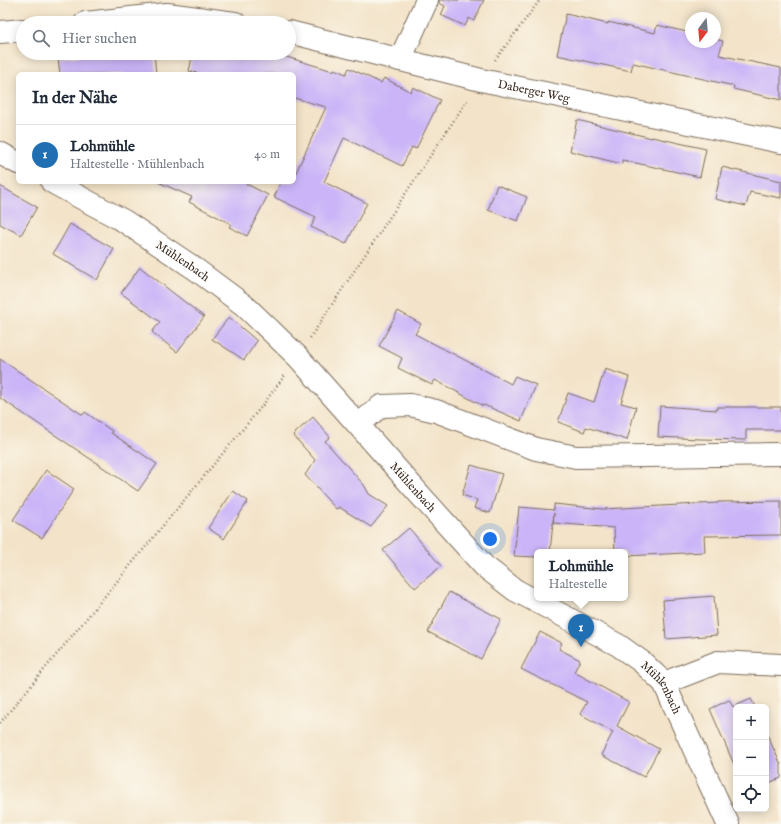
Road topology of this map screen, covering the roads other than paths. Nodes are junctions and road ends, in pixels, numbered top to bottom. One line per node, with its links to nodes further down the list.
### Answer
1 (427, 0): 7 (street)
2 (150, 16): 3 (street)
3 (183, 16)
4 (16, 31): 5 (street)
5 (0, 32)
6 (296, 34): 7 (street, Daberger Weg)
7 (400, 60): 8 (street, Daberger Weg)
8 (781, 142)
9 (0, 153): 10 (street)
10 (16, 162)
11 (56, 184): 12 (street, Mühlenbach)
12 (359, 424): 13 (street); 14 (street, Mühlenbach)
13 (781, 454)
14 (534, 600)
15 (535, 601): 17 (street, Mühlenbach)
16 (781, 665): 17 (street)
17 (664, 683): 18 (street, Mühlenbach)
18 (728, 824)

